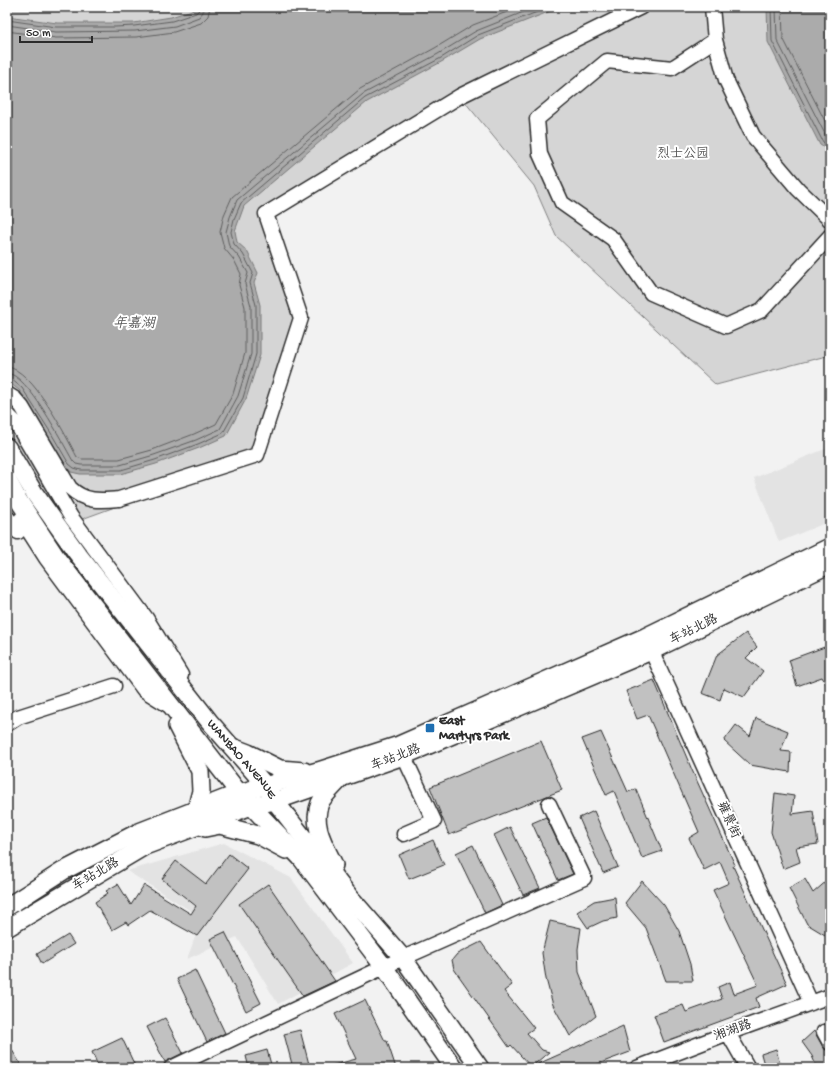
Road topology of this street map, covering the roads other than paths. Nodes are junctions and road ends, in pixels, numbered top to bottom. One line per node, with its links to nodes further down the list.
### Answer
1 (641, 7): 6 (street)
2 (712, 7): 3 (street)
3 (715, 40): 4 (street); 5 (street)
4 (830, 220)
5 (830, 236)
6 (7, 394)
7 (7, 404): 15 (street)
8 (7, 414): 15 (street)
9 (7, 447): 20 (main road, WANBAO AVENUE)
10 (7, 479): 19 (main road, WANBAO AVENUE)
11 (7, 496): 19 (street)
12 (7, 517): 13 (street)
13 (18, 532)
14 (830, 548): 17 (main road, 车站北路)
15 (99, 556): 20 (street)
16 (830, 564): 17 (main road, 车站北路)
17 (648, 644): 23 (main road, 车站北路); 41 (street, 雍景街)
18 (114, 686): 21 (street)
19 (173, 710): 27 (main road, WANBAO AVENUE); 31 (main road)
20 (209, 721): 22 (main road, WANBAO AVENUE)
21 (7, 724)
22 (230, 746): 24 (main road); 26 (main road, WANBAO AVENUE)
23 (401, 750): 24 (main road, 车站北路); 25 (main road, 车站北路); 33 (street)
24 (318, 771): 26 (main road, 车站北路)
25 (341, 778): 28 (main road, 车站北路); 35 (main road)
26 (266, 786): 27 (main road, 车站北路); 28 (main road, WANBAO AVENUE)
27 (239, 793): 30 (main road, WANBAO AVENUE); 31 (main road, 车站北路)
28 (275, 801): 30 (main road, 车站北路); 35 (main road, WANBAO AVENUE)
29 (549, 804): 38 (street)
30 (251, 806): 32 (main road, 车站北路); 34 (main road, WANBAO AVENUE)
31 (196, 810): 36 (main road, 车站北路)
32 (183, 831): 34 (main road); 37 (main road, 车站北路)
33 (404, 834)
34 (301, 858): 39 (main road, WANBAO AVENUE)
35 (349, 896): 38 (main road, WANBAO AVENUE)
36 (7, 907)
37 (7, 928)
38 (404, 958): 39 (street); 45 (main road, WANBAO AVENUE)
39 (384, 967): 43 (street); 44 (main road, WANBAO AVENUE)
40 (830, 996): 41 (street, 湘湖路)
41 (811, 1003): 42 (street, 湘湖路)
42 (728, 1033): 46 (street, 湘湖路); 47 (street)
43 (171, 1068)
44 (454, 1068)
45 (480, 1068)
46 (637, 1068)
47 (748, 1068)

